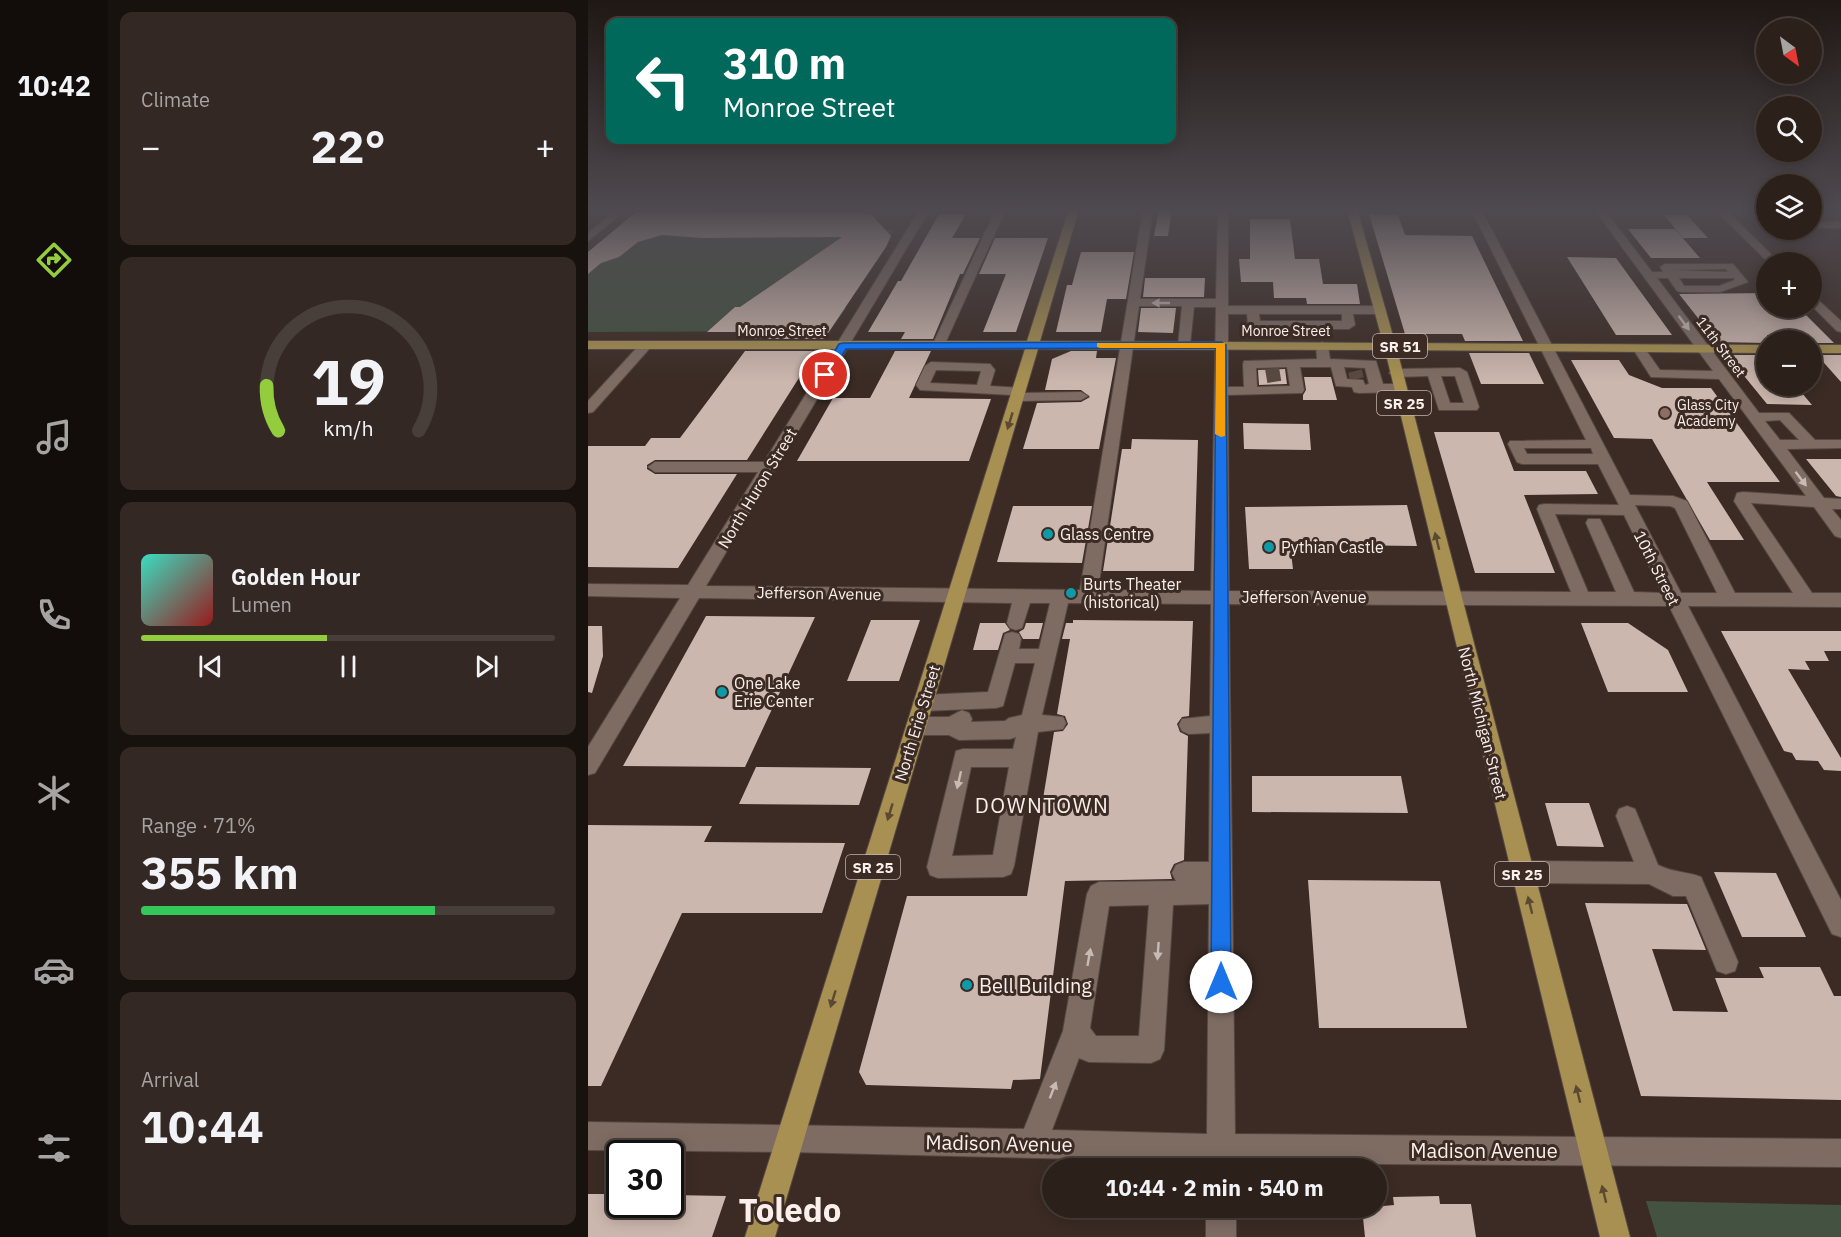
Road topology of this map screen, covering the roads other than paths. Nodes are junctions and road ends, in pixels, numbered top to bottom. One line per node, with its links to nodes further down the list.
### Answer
1 (891, 267): 24 (street, North Huron Street)
2 (975, 267): 25 (street)
3 (1057, 267): 19 (main road, North Erie Street / SR 25)
4 (1139, 267): 11 (street)
5 (1222, 267): 13 (street)
6 (1368, 267): 14 (main road, North Michigan Street / SR 25)
7 (1505, 267): 28 (street, 10th Street)
8 (1642, 267): 9 (street, 11th Street)
9 (1648, 275): 10 (street); 30 (street, 11th Street, one-way to 30)
10 (1737, 275)
11 (1134, 302): 12 (street, one-way to 11); 20 (street)
12 (1188, 303): 13 (street); 21 (street)
13 (1222, 306): 14 (street); 22 (street)
14 (1380, 310): 27 (main road, North Michigan Street / SR 25)
15 (1822, 310): 16 (street)
16 (1841, 328)
17 (588, 345): 18 (main road, Monroe Street / SR 51)
18 (646, 345): 24 (main road, Monroe Street / SR 51); 49 (street)
19 (1033, 345): 20 (main road, Monroe Street / SR 51); 25 (main road, Monroe Street / SR 51); 47 (main road, North Erie Street / SR 25)
20 (1127, 345): 21 (main road, Monroe Street / SR 51); 69 (street)
21 (1184, 345): 22 (main road, Monroe Street / SR 51)
22 (1221, 345): 23 (main road, Monroe Street / SR 51); 45 (street)
23 (1266, 345): 26 (main road, Monroe Street / SR 51); 36 (street)
24 (843, 346): 25 (main road, Monroe Street / SR 51); 58 (street, North Huron Street)
25 (939, 346): 37 (street)
26 (1322, 346): 27 (main road, Monroe Street / SR 51); 35 (street)
27 (1390, 346): 28 (main road, Monroe Street / SR 51); 39 (main road, North Michigan Street / SR 25)
28 (1546, 348): 29 (main road, Monroe Street / SR 51); 55 (street, 10th Street)
29 (1639, 349): 30 (main road, Monroe Street / SR 51); 41 (street)
30 (1703, 349): 31 (main road, Monroe Street / SR 51); 41 (street, 11th Street)
31 (1756, 349)
32 (1822, 349): 33 (main road)
33 (1841, 349)
34 (1293, 363): 35 (street); 36 (street); 46 (street)
35 (1331, 363): 40 (street); 40 (street)
36 (1270, 365): 46 (street)
37 (932, 366): 44 (street); 44 (street)
38 (1433, 372): 39 (street)
39 (1396, 373): 43 (main road, North Michigan Street / SR 25)
40 (1356, 374): 42 (street); 42 (street)
41 (1723, 375): 50 (street, 11th Street)
42 (1377, 388): 43 (street)
43 (1400, 388): 71 (main road, North Michigan Street / SR 25, one-way to 43)
44 (982, 390): 47 (street)
45 (1221, 391): 46 (street); 70 (street)
46 (1251, 391)
47 (1018, 394): 48 (street); 66 (main road, North Erie Street / SR 25, one-way to 66)
48 (1082, 396)
49 (588, 409)
50 (1754, 417): 52 (street, 11th Street); 53 (street)
51 (1572, 444): 55 (street); 56 (street); 56 (street)
52 (1775, 444): 53 (street); 59 (street, 11th Street, one-way to 59)
53 (1811, 444): 54 (street)
54 (1841, 444)
55 (1598, 451): 56 (street); 61 (street, 10th Street)
56 (1578, 459)
57 (655, 467): 58 (street)
58 (770, 467): 65 (street, North Huron Street)
59 (1820, 504): 60 (street); 63 (street, 11th Street); 76 (street)
60 (1841, 504)
61 (1625, 505): 72 (street); 74 (street, 10th Street); 75 (street)
62 (1594, 523): 73 (street)
63 (1841, 532)
64 (588, 590): 65 (street, Jefferson Avenue)
65 (695, 591): 66 (street, Jefferson Avenue); 87 (street, North Huron Street)
66 (956, 596): 67 (street, Jefferson Avenue); 80 (main road, North Erie Street / SR 25)
67 (1023, 596): 68 (street, Jefferson Avenue); 78 (street)
68 (1061, 596): 69 (street, Jefferson Avenue); 79 (street)
69 (1088, 596): 70 (street, Jefferson Avenue)
70 (1220, 597): 71 (street, Jefferson Avenue); 83 (street)
71 (1451, 598): 72 (street, Jefferson Avenue); 89 (main road, North Michigan Street / SR 25)
72 (1582, 598): 73 (street, Jefferson Avenue)
73 (1628, 599): 74 (street, Jefferson Avenue)
74 (1673, 599): 75 (street, Jefferson Avenue); 94 (street, 10th Street)
75 (1729, 599): 76 (street, Jefferson Avenue)
76 (1806, 600): 77 (street, Jefferson Avenue)
77 (1841, 600)
78 (1012, 639): 79 (street); 80 (street)
79 (1046, 656): 82 (street)
80 (923, 704): 85 (main road, North Erie Street / SR 25)
81 (1056, 723): 82 (street)
82 (1023, 724): 85 (street); 86 (street)
83 (1220, 724): 84 (street); 92 (street)
84 (1189, 725)
85 (916, 726): 98 (main road, North Erie Street / SR 25, one-way to 98)
86 (1021, 758): 86 (street, one-way to 86)
87 (588, 766)
88 (1627, 816): 91 (street)
89 (1522, 872): 91 (street); 100 (main road, North Michigan Street / SR 25, one-way to 89)
90 (1184, 873): 92 (street)
91 (1650, 873): 95 (street)
92 (1221, 883): 93 (street); 103 (street)
93 (1162, 893): 96 (street, one-way to 93); 96 (street, one-way to 96)
94 (1841, 925)
95 (1726, 962)
96 (1076, 1030): 99 (street, one-way to 96)
97 (588, 1136): 98 (street, Madison Avenue)
98 (790, 1138): 99 (street, Madison Avenue); 106 (main road, North Erie Street / SR 25)
99 (1032, 1144): 102 (street, Madison Avenue)
100 (1593, 1151): 101 (street, Madison Avenue); 104 (street, Madison Avenue); 108 (main road, North Michigan Street / SR 25, one-way to 100)
101 (1841, 1153)
102 (1208, 1158)
103 (1221, 1158)
104 (1268, 1158)
105 (1221, 1218): 107 (street)
106 (760, 1237)
107 (1221, 1237)
108 (1615, 1237)

